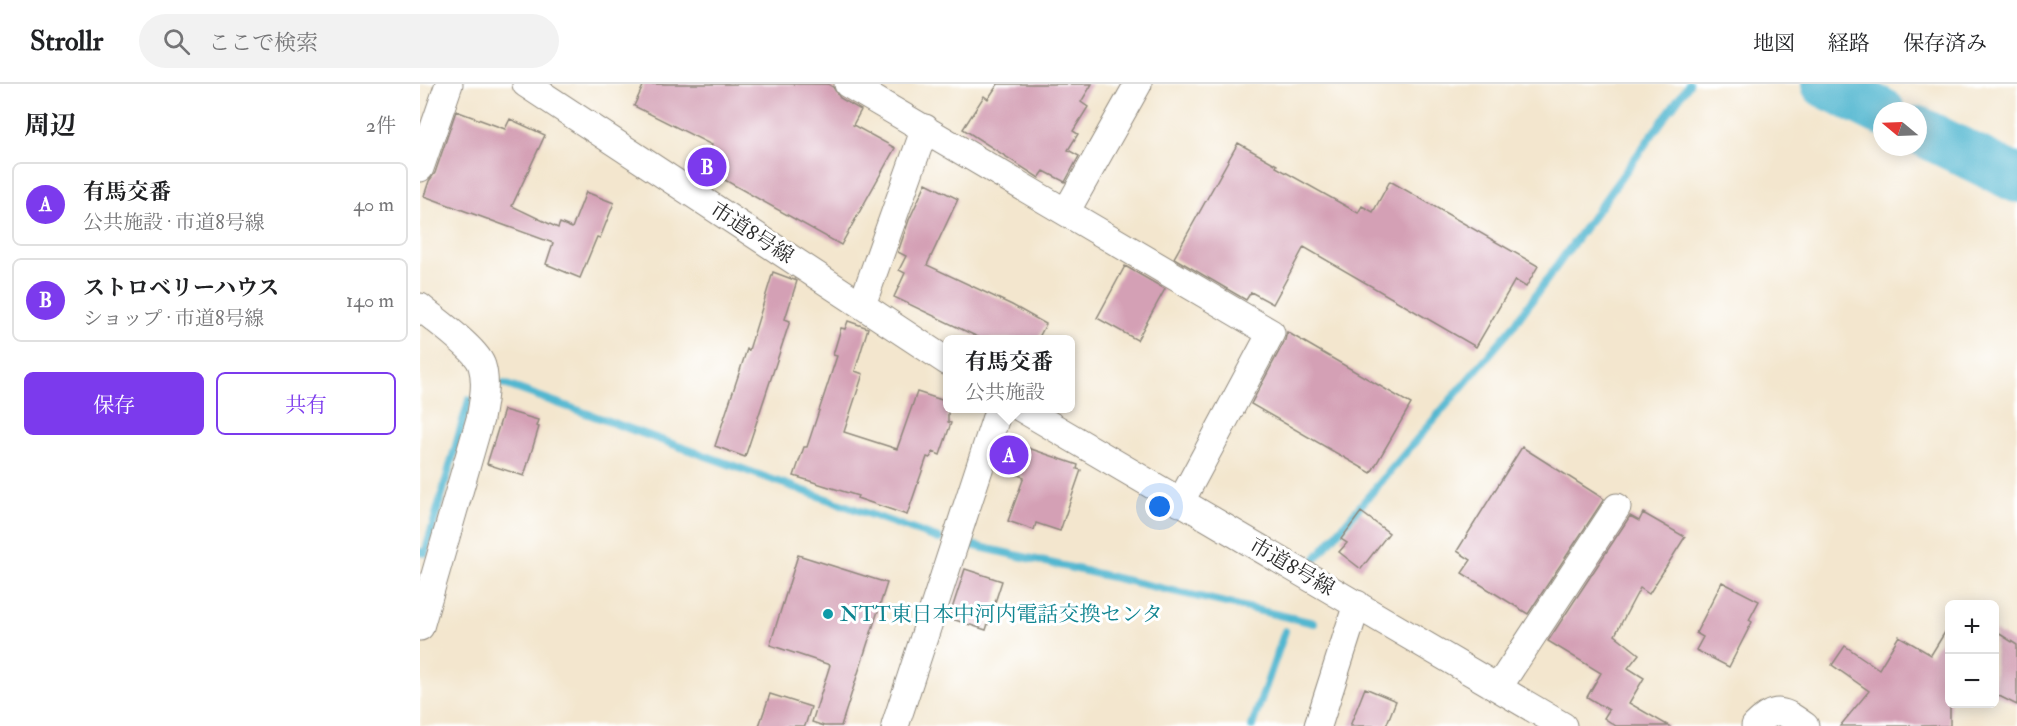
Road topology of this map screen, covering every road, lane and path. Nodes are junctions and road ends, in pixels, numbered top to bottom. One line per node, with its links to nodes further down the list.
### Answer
1 (449, 84): 6 (street)
2 (526, 84): 8 (street, 市道8号線)
3 (848, 84): 5 (street)
4 (1137, 84): 7 (street)
5 (925, 128): 7 (street); 8 (street)
6 (420, 168)
7 (1066, 212): 13 (street)
8 (862, 305): 10 (street, 市道8号線)
9 (420, 307): 16 (street)
10 (943, 359)
11 (997, 413): 18 (street)
12 (1029, 413): 13 (street, 市道8号線)
13 (1180, 503): 15 (street, 市道8号線)
14 (1617, 507): 17 (street)
15 (1357, 604): 17 (street, 市道8号線); 19 (street)
16 (420, 627)
17 (1498, 688): 20 (street, 市道8号線)
18 (895, 726)
19 (1318, 726)
20 (1563, 726)
21 (1755, 726): 22 (street)
22 (1805, 726)

